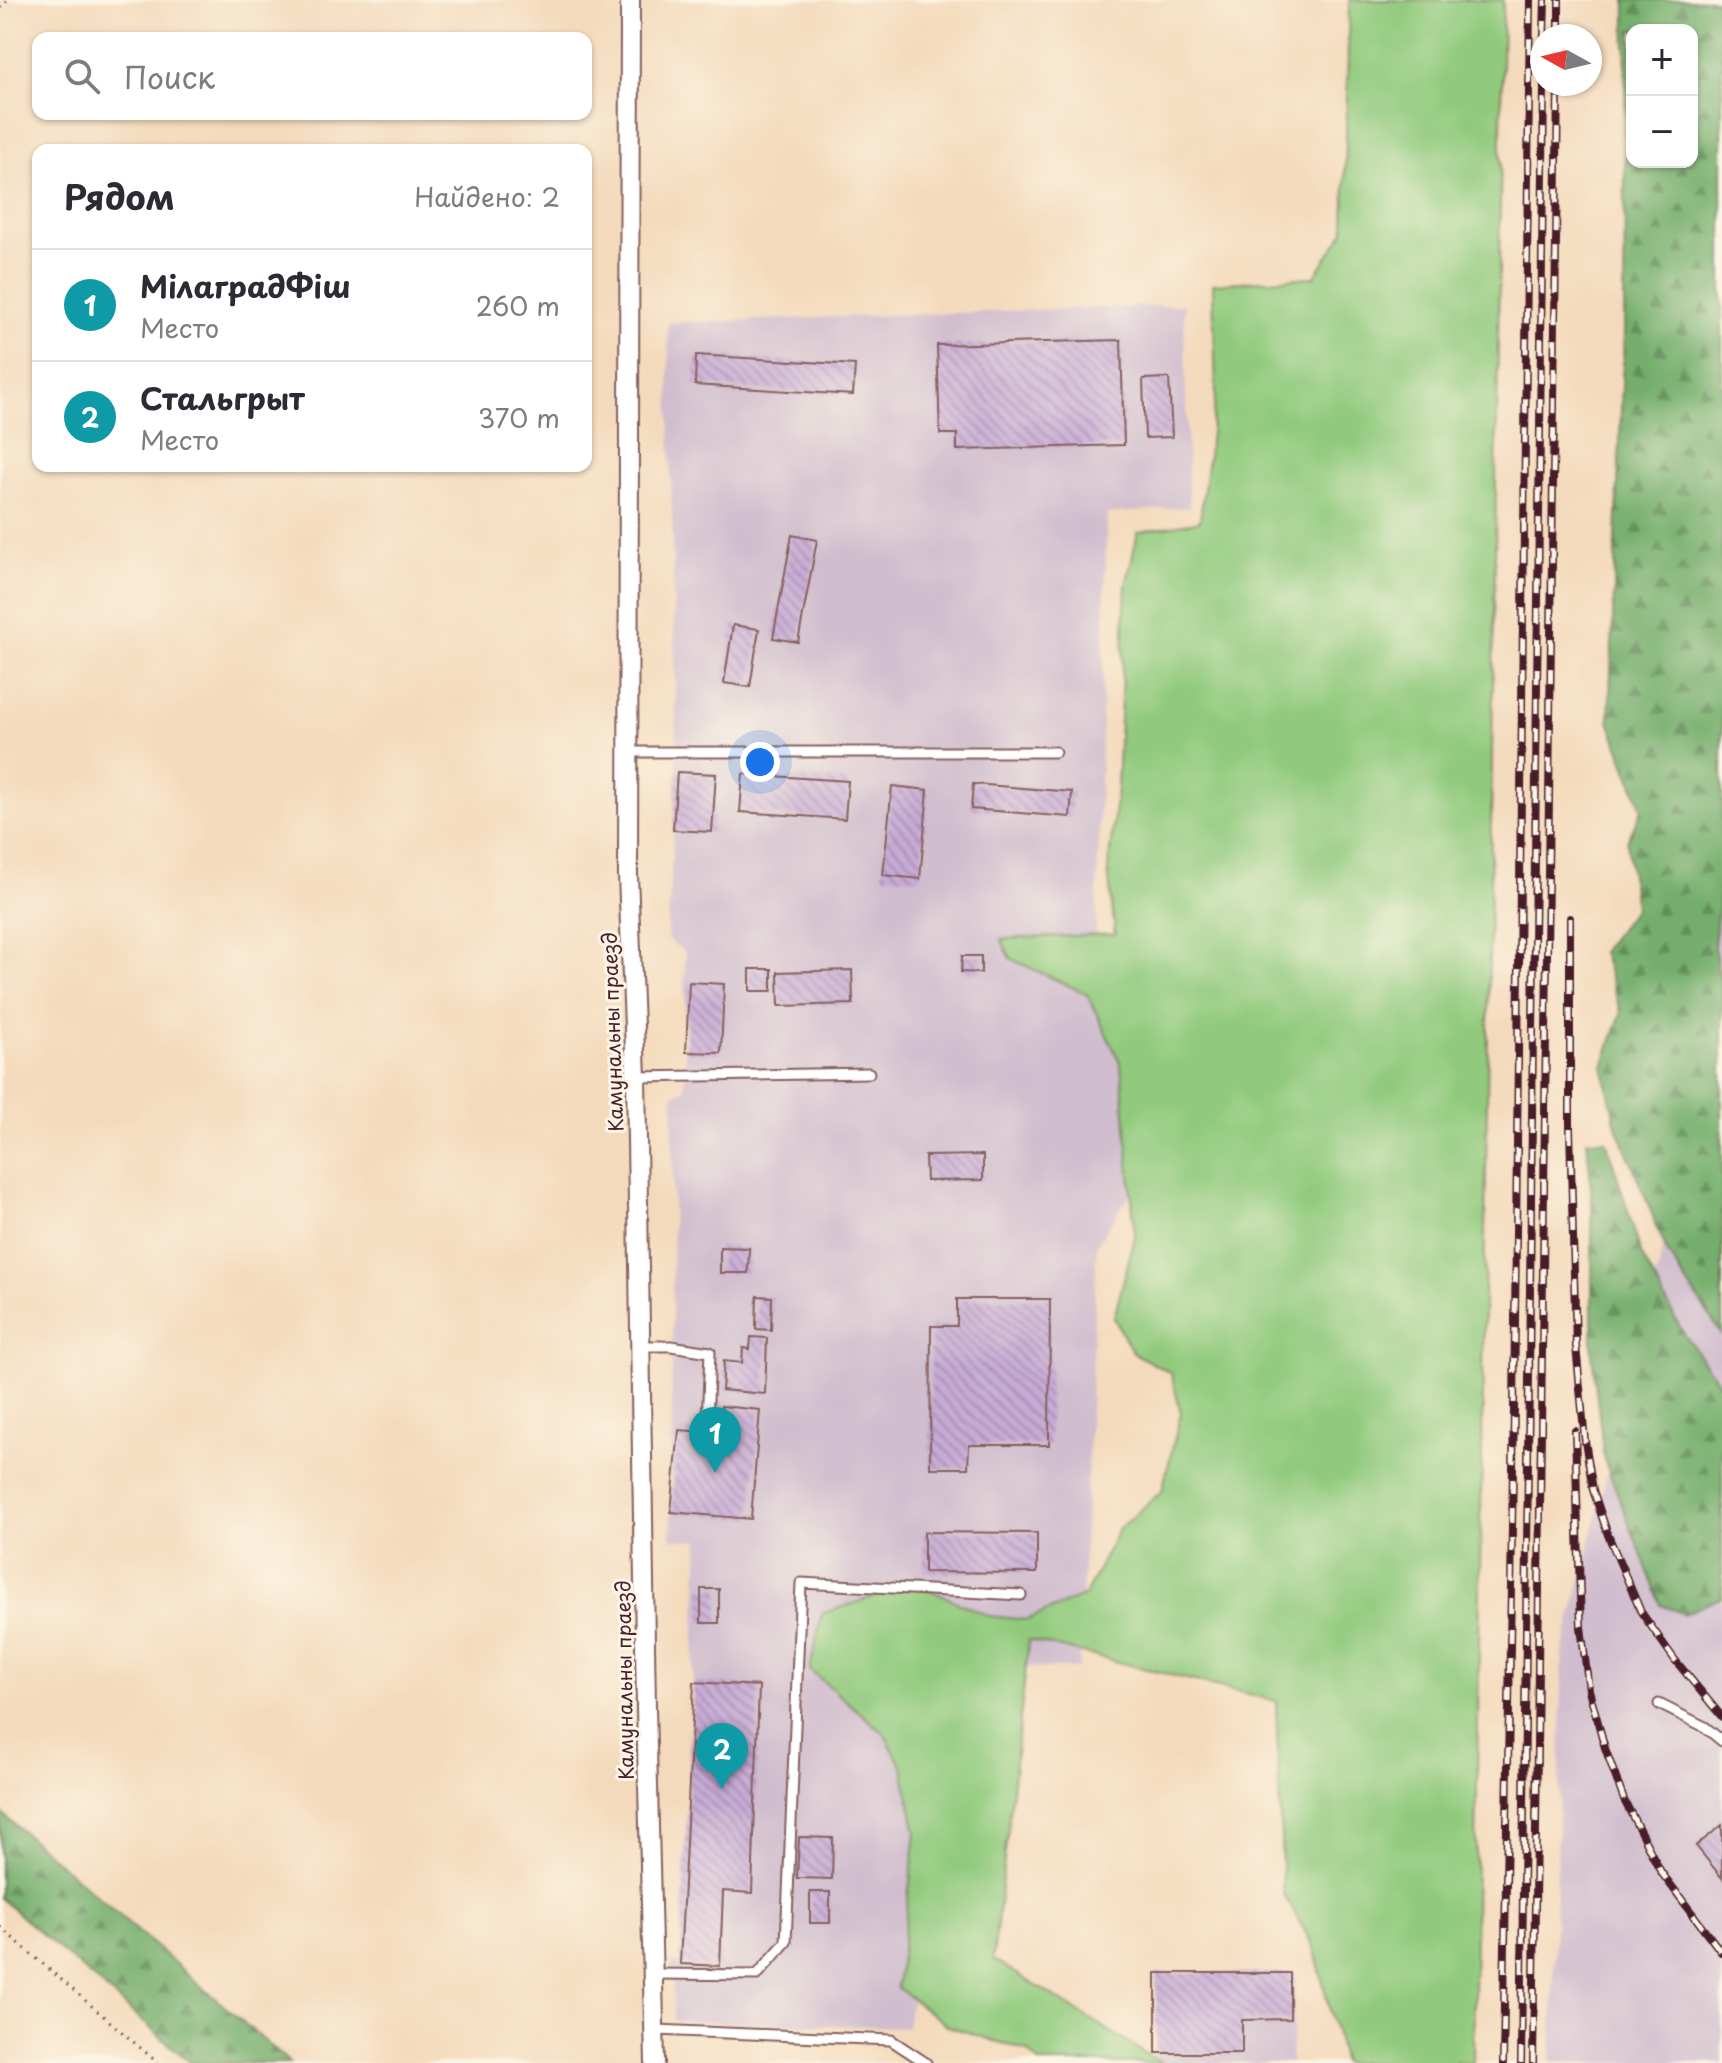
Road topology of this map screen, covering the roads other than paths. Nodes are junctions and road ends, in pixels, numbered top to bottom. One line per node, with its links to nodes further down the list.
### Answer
1 (630, 0): 2 (street, Камунальны праезд)
2 (629, 752): 3 (lane); 5 (street, Камунальны праезд)
3 (1055, 752)
4 (869, 1073): 5 (lane)
5 (636, 1077): 6 (street, Камунальны праезд)
6 (640, 1346): 7 (lane); 11 (street, Камунальны праезд)
7 (707, 1424)
8 (1021, 1595): 11 (lane)
9 (1659, 1704): 10 (lane)
10 (1722, 1741)
11 (655, 1974): 12 (street, Камунальны праезд)
12 (656, 2030): 13 (street, Камунальны праезд); 14 (lane)
13 (655, 2063)
14 (926, 2063)

